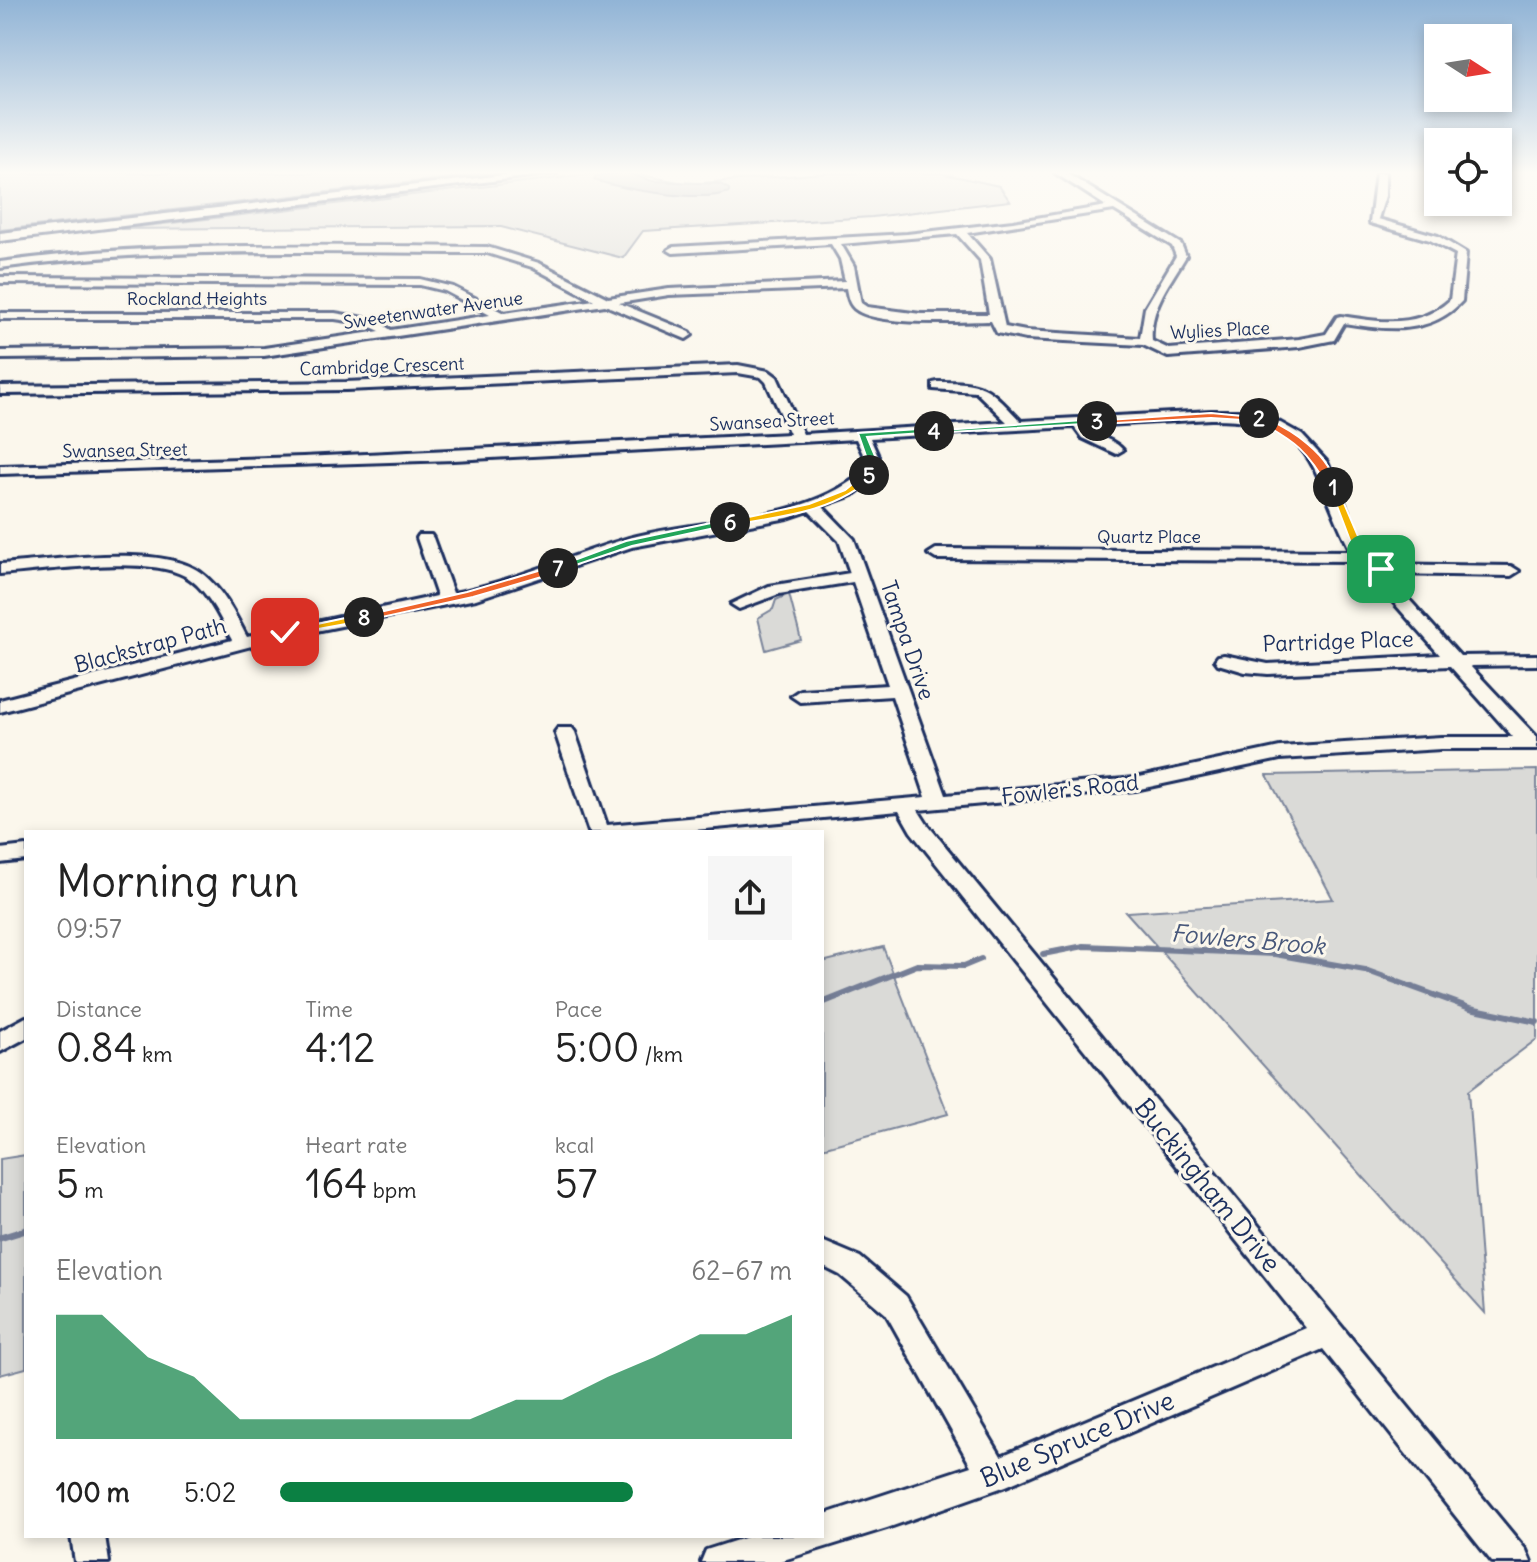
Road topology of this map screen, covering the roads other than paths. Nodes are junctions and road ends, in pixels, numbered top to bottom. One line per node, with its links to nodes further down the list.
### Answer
1 (746, 246): 6 (street)
2 (837, 246): 9 (street)
3 (973, 246): 12 (street)
4 (1177, 246): 16 (street)
5 (1448, 246): 16 (street, Wylies Place)
6 (673, 250)
7 (0, 265): 10 (street)
8 (0, 280): 13 (street)
9 (853, 284): 10 (street, Sweetenwater Avenue); 12 (street)
10 (607, 302): 13 (street, Sweetenwater Avenue); 15 (street)
11 (0, 316): 14 (street, Rockland Heights)
12 (997, 317): 16 (street, Wylies Place)
13 (505, 318): 14 (street, Sweetenwater Avenue)
14 (389, 334): 19 (street, Sweetenwater Avenue)
15 (686, 335)
16 (1146, 342)
17 (0, 355): 19 (street, Sweetenwater Avenue)
18 (785, 369): 20 (street, Cambridge Crescent)
19 (142, 371): 20 (street, Cambridge Crescent); 22 (street, Cambridge Crescent)
20 (765, 374): 26 (street)
21 (938, 386): 23 (street)
22 (0, 390)
23 (1018, 426): 24 (street, Swansea Street); 25 (street, Swansea Street)
24 (1083, 429): 27 (street); 32 (street, Swansea Street)
25 (861, 434): 26 (street, Swansea Street); 29 (street, Blackstrap Path)
26 (798, 437): 28 (street, Swansea Street)
27 (1116, 450)
28 (0, 470)
29 (813, 506): 35 (street, Tampa Drive); 36 (street, Blackstrap Path)
30 (425, 538): 36 (street)
31 (936, 554): 32 (street, Quartz Place)
32 (1366, 562): 34 (street, Quartz Place); 41 (street, Swansea Street)
33 (0, 569): 38 (street)
34 (1511, 571)
35 (861, 576): 37 (street); 42 (street, Tampa Drive)
36 (447, 600): 38 (street, Blackstrap Path)
37 (739, 604)
38 (242, 643): 44 (street, Blackstrap Path)
39 (1224, 660): 41 (street, Partridge Place)
40 (1537, 660): 41 (street, Partridge Place)
41 (1455, 661): 46 (street, Swansea Street)
42 (900, 690): 43 (street); 47 (street, Tampa Drive)
43 (800, 696)
44 (0, 706)
45 (565, 732): 49 (street)
46 (1533, 743): 47 (street, Fowler's Road)
47 (938, 802): 48 (street, Fowler's Road)
48 (906, 806): 50 (street, Fowler's Road); 56 (street, Buckingham Drive)
49 (599, 830)
50 (624, 830)
51 (24, 853): 52 (street)
52 (0, 856)
53 (24, 1027): 54 (street)
54 (0, 1043)
55 (824, 1254): 57 (street)
56 (1328, 1333): 57 (street, Blue Spruce Drive); 63 (street, Buckingham Drive)
57 (994, 1475): 58 (street, Blue Spruce Drive)
58 (824, 1531)
59 (88, 1538): 61 (street)
60 (802, 1538): 62 (street)
61 (92, 1562)
62 (718, 1562)
63 (1514, 1562)

